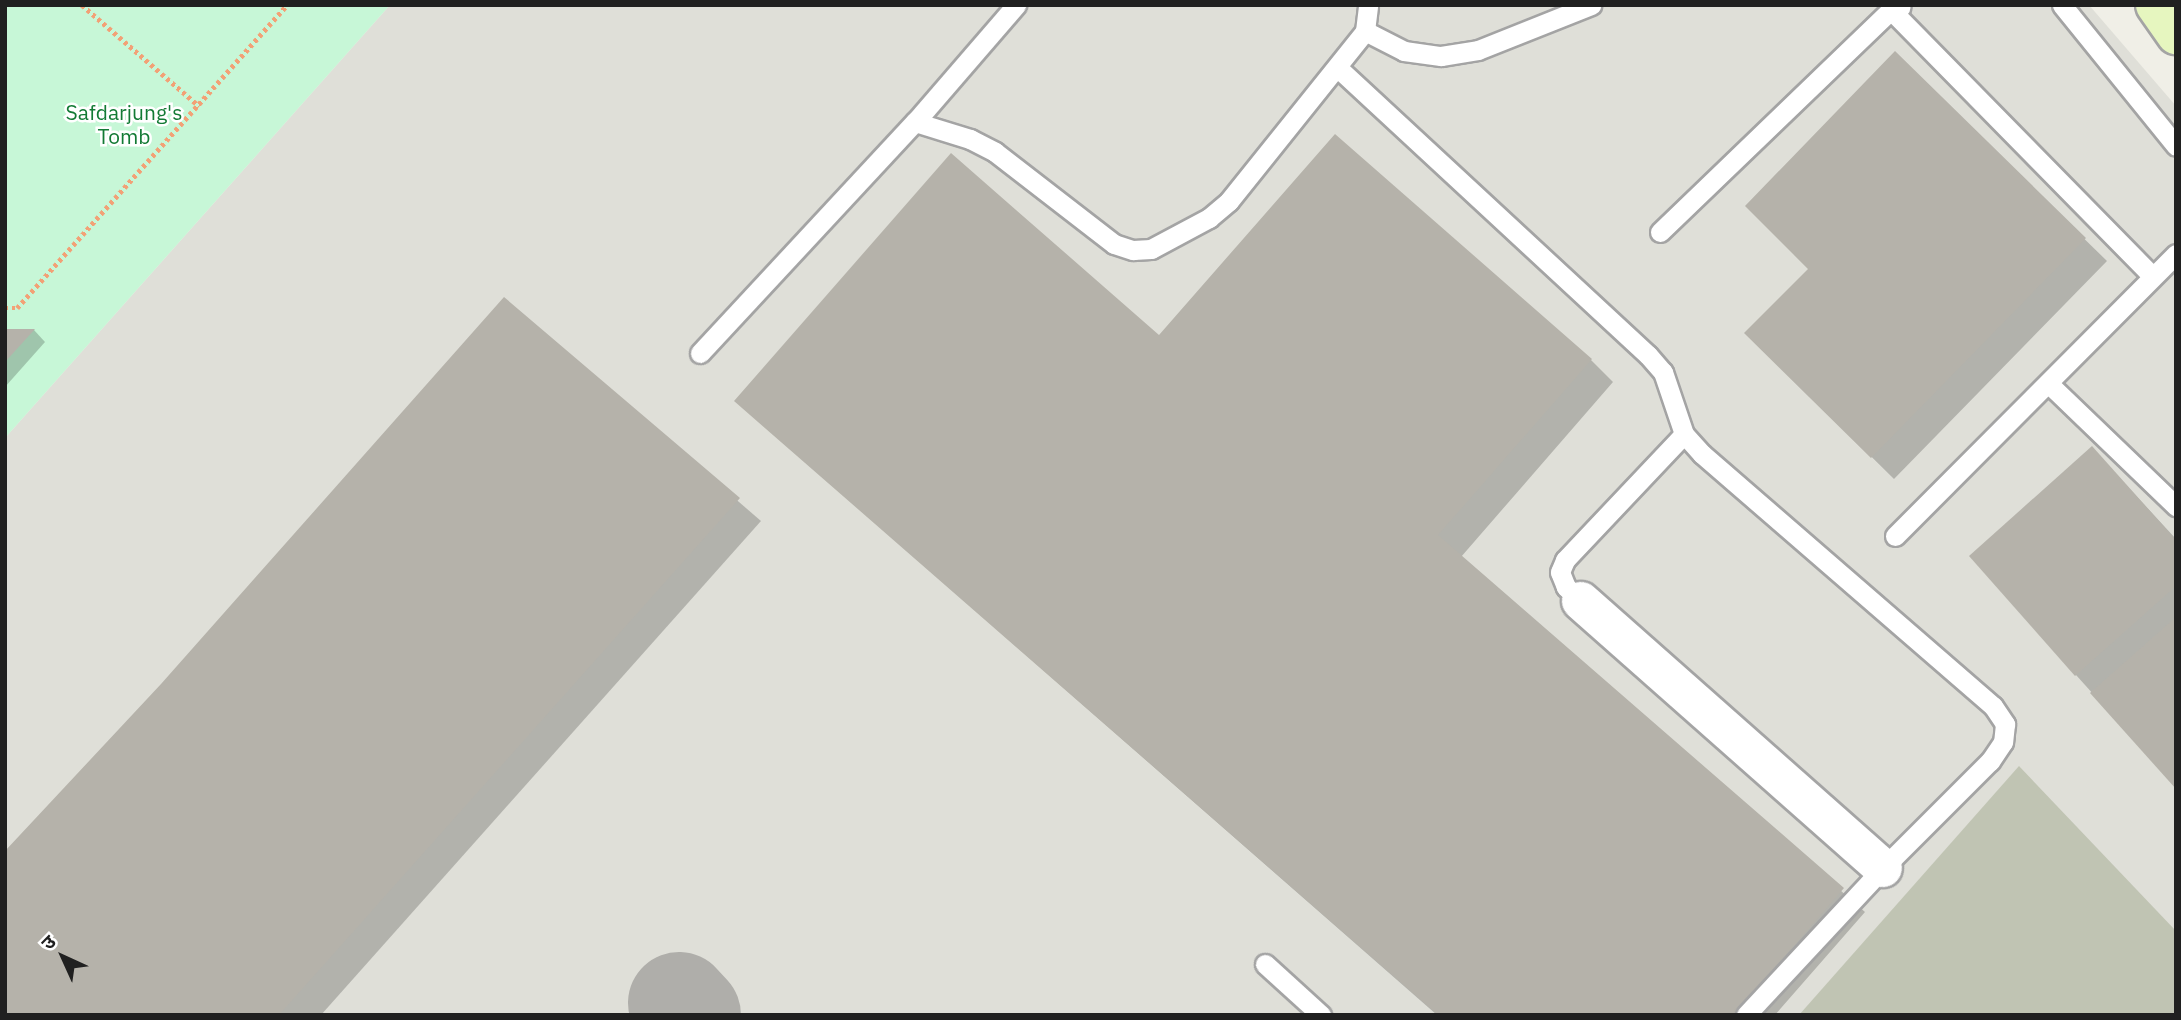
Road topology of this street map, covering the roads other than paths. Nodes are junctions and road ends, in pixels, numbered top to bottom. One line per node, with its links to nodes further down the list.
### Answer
1 (1016, 5): 10 (lane)
2 (1368, 5): 7 (lane)
3 (1591, 5): 7 (lane)
4 (2062, 5): 11 (lane)
5 (2155, 5): 8 (main road)
6 (1899, 7): 12 (lane); 14 (lane)
7 (1365, 32): 9 (lane)
8 (2176, 35)
9 (1338, 68): 10 (lane); 17 (lane)
10 (915, 122): 15 (lane)
11 (2176, 146)
12 (1660, 232)
13 (2176, 254): 14 (lane)
14 (2152, 275): 16 (lane)
15 (700, 353)
16 (2048, 383): 18 (lane); 19 (lane)
17 (1684, 434): 20 (lane); 21 (lane)
18 (2176, 506)
19 (1895, 536)
20 (1581, 601): 21 (street)
21 (1883, 868): 24 (lane)
22 (1265, 964): 23 (lane)
23 (1321, 1015)
24 (1746, 1015)

